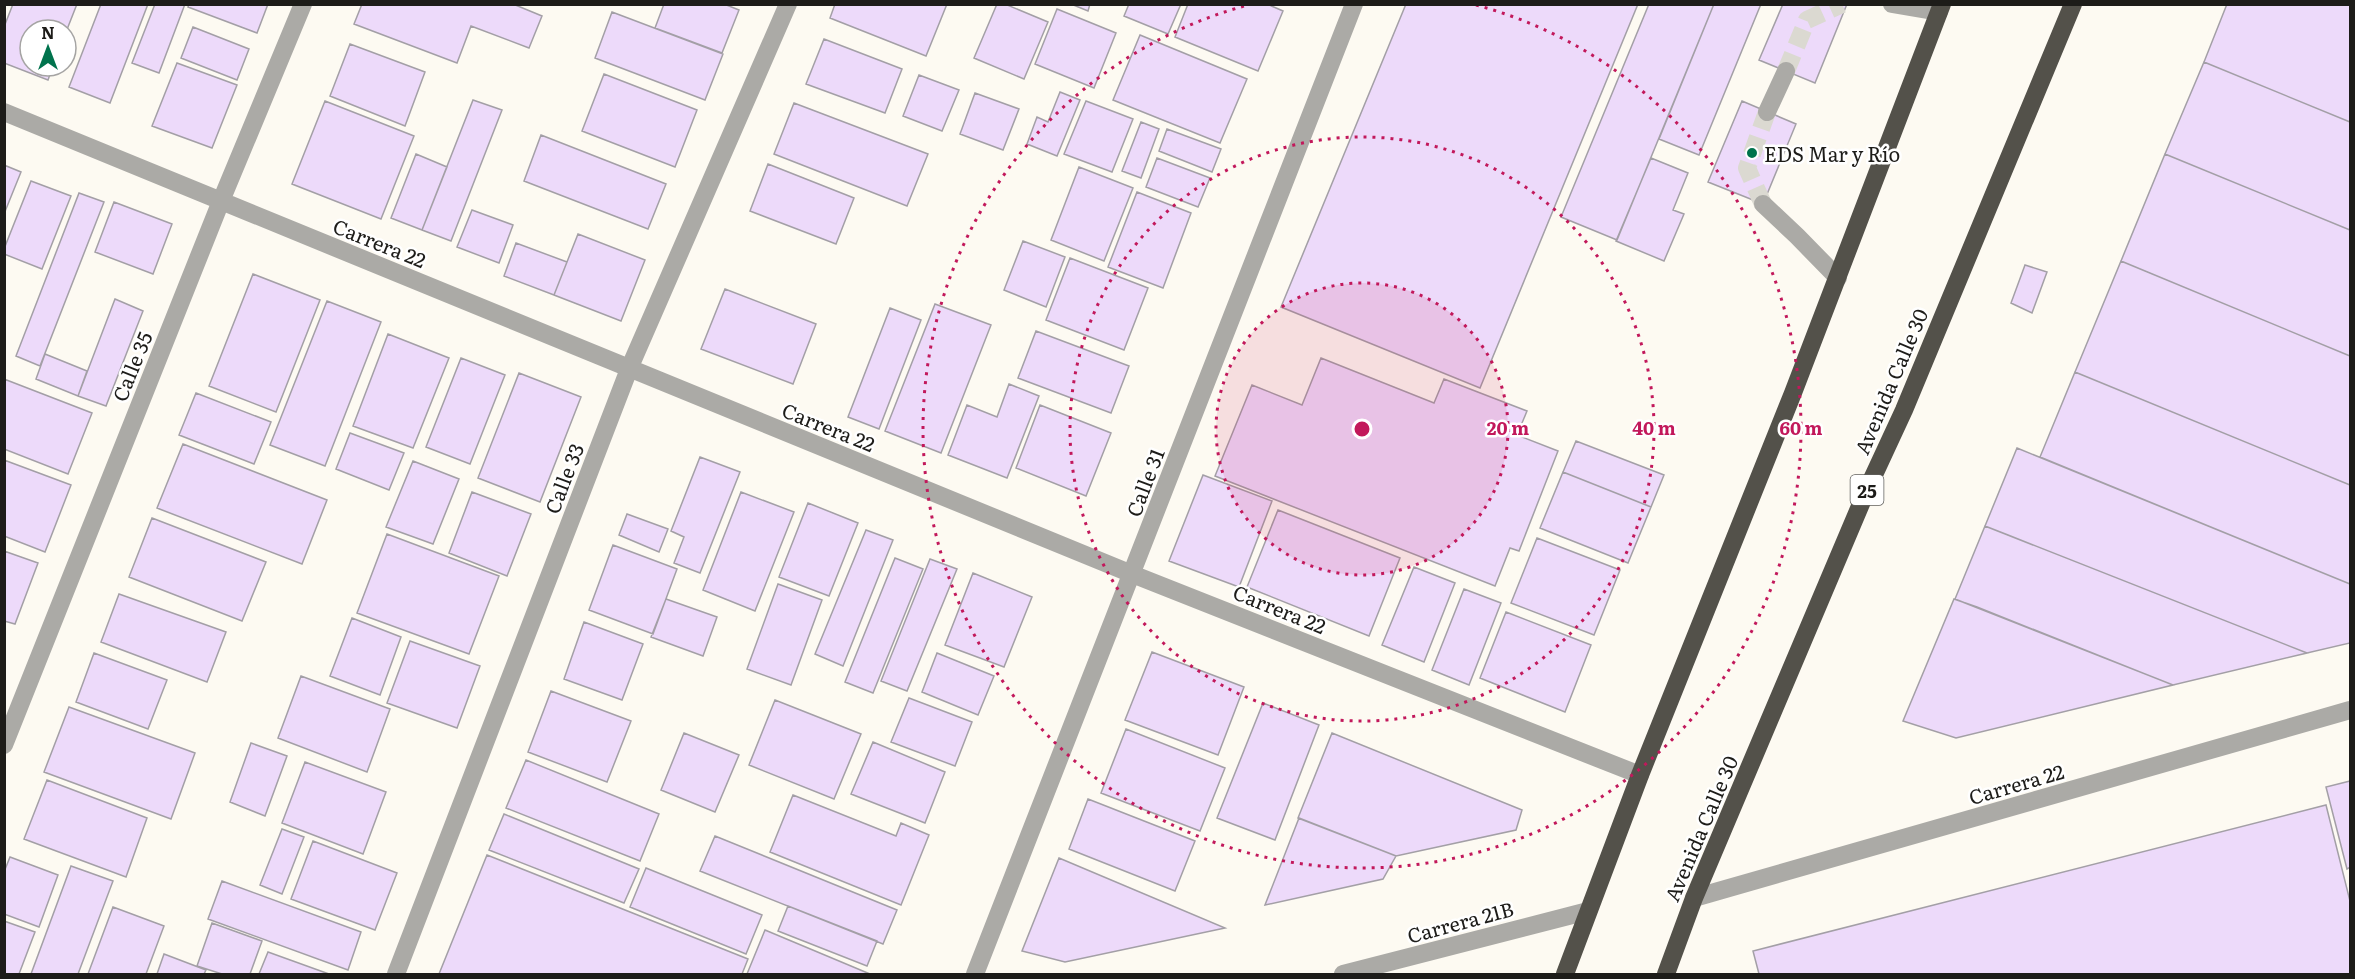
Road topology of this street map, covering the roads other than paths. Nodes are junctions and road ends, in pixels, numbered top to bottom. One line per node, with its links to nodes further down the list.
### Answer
1 (303, 4): 10 (street, Calle 35)
2 (788, 4): 13 (street, Calle 33)
3 (1354, 4): 14 (street, Calle 31)
4 (1892, 4): 6 (street)
5 (2073, 4): 18 (highway, Avenida Calle 30 / 25)
6 (1941, 8): 12 (highway)
7 (1786, 71): 9 (street)
8 (4, 112): 10 (street, Carrera 22)
9 (1767, 112)
10 (221, 201): 13 (street, Carrera 22); 16 (street, Calle 35)
11 (1763, 204): 12 (street)
12 (1838, 278): 17 (highway)
13 (629, 369): 14 (street, Carrera 22); 20 (street, Calle 33)
14 (1132, 574): 17 (street, Carrera 22); 21 (street, Calle 31)
15 (2350, 710): 18 (street, Carrera 22)
16 (4, 745)
17 (1640, 775): 19 (highway)
18 (1694, 898): 24 (highway, Avenida Calle 30 / 25)
19 (1588, 910): 22 (street, Carrera 21B); 23 (highway)
20 (396, 975)
21 (975, 975)
22 (1342, 975)
23 (1565, 975)
24 (1666, 975)

